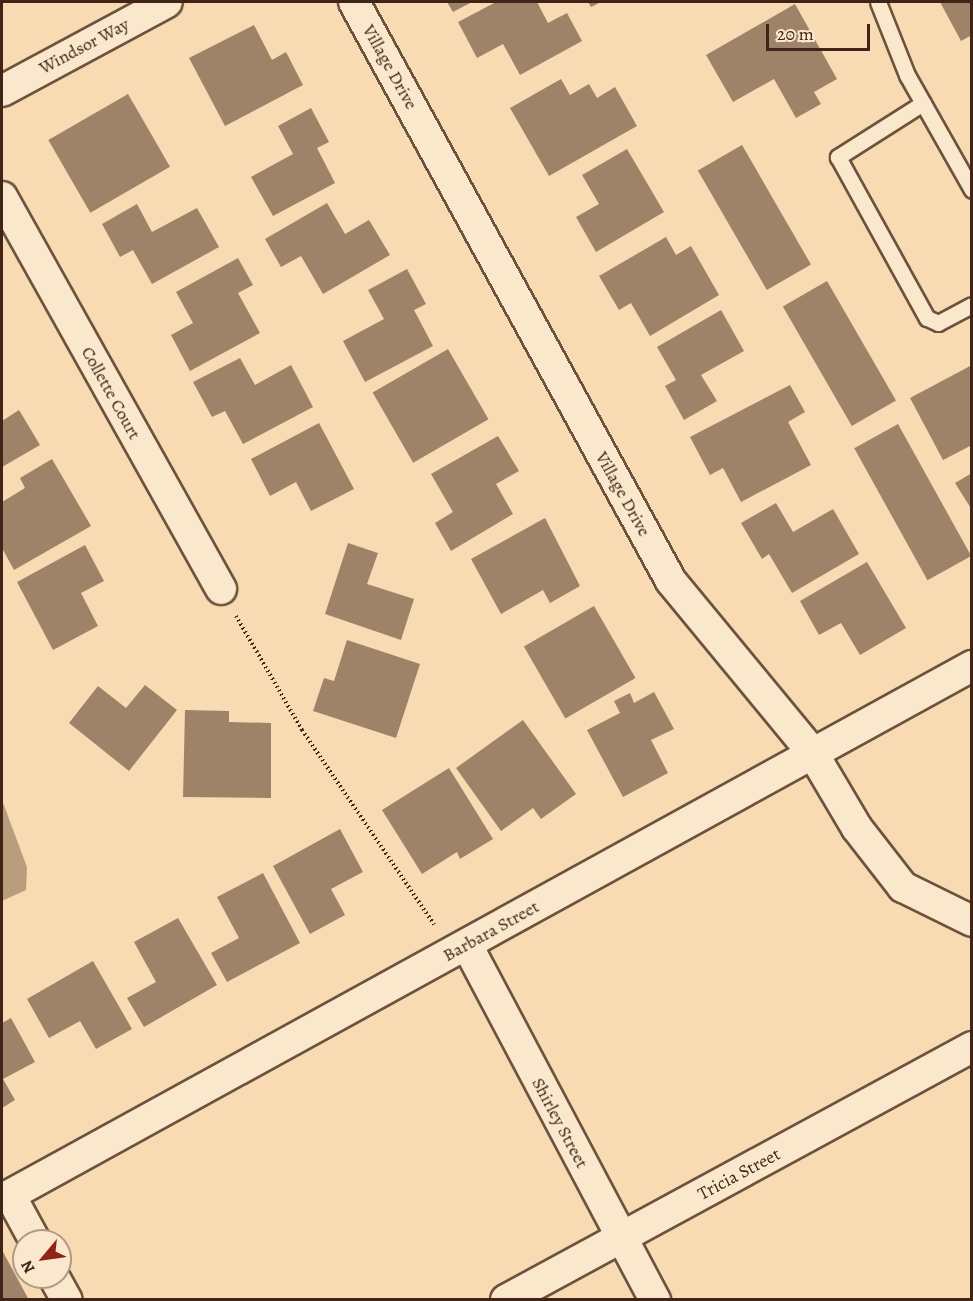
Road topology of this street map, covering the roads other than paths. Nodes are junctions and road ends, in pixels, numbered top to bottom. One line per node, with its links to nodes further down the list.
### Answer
1 (167, 2): 4 (street, Windsor Way)
2 (354, 2): 11 (street, Village Drive)
3 (878, 2): 5 (lane)
4 (2, 91)
5 (923, 103): 6 (lane); 8 (lane)
6 (972, 190)
7 (2, 197): 9 (street, Collette Court)
8 (972, 305)
9 (221, 589)
10 (972, 666): 11 (street, Barbara Street)
11 (812, 752): 12 (street, Village Drive); 13 (street, Barbara Street)
12 (972, 921)
13 (467, 945): 15 (street, Barbara Street); 16 (street, Shirley Street)
14 (972, 1047): 16 (street, Tricia Street)
15 (28, 1229)
16 (621, 1237): 17 (street, Tricia Street); 18 (street, Shirley Street)
17 (506, 1299)
18 (655, 1299)

